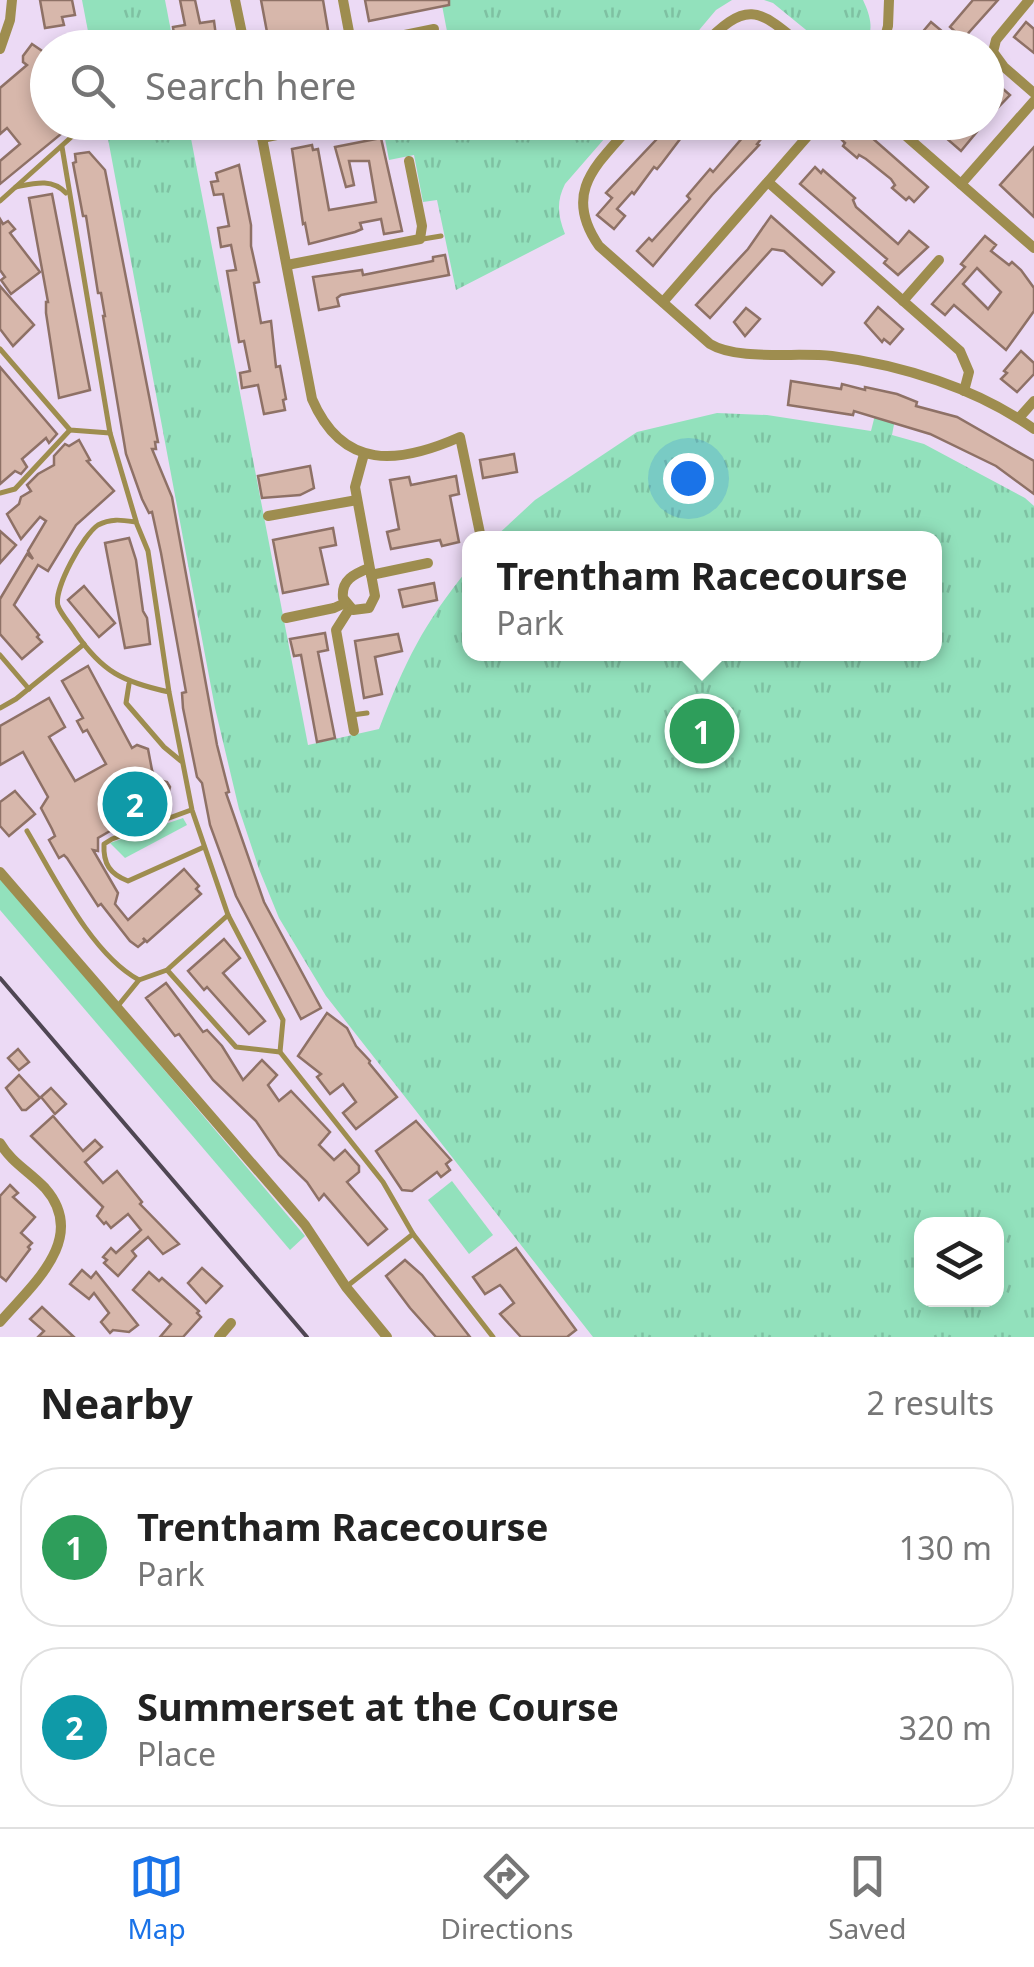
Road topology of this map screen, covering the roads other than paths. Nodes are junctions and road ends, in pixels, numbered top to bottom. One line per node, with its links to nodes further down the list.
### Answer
1 (12, 0): 14 (street)
2 (236, 0): 7 (street)
3 (343, 0): 8 (street)
4 (889, 0): 12 (street)
5 (1029, 0): 13 (street)
6 (434, 29): 9 (street)
7 (242, 30)
8 (348, 30)
9 (429, 30)
10 (715, 30): 11 (street)
11 (784, 30)
12 (887, 30)
13 (1004, 30)
14 (0, 49)
15 (1004, 67): 16 (street)
16 (1034, 93)
17 (1034, 101): 18 (street)
18 (1004, 135)
19 (69, 140): 25 (lane)
20 (262, 140): 36 (street)
21 (618, 140): 38 (street)
22 (804, 140): 27 (street)
23 (911, 140): 28 (street)
24 (1000, 140): 28 (street)
25 (62, 147): 29 (lane); 30 (lane)
26 (409, 161): 33 (street)
27 (768, 182): 37 (street); 38 (street)
28 (961, 184): 34 (street)
29 (15, 188): 30 (lane); 31 (lane)
30 (68, 195): 45 (lane)
31 (0, 201)
32 (441, 236): 33 (lane)
33 (420, 238): 36 (street)
34 (1034, 248)
35 (939, 260): 37 (street)
36 (286, 265): 46 (street)
37 (903, 301): 40 (street)
38 (663, 302): 40 (street)
39 (0, 349): 44 (lane)
40 (964, 391): 42 (street)
41 (1034, 401): 42 (street)
42 (1019, 418): 43 (street)
43 (1034, 429)
44 (70, 430): 45 (lane); 47 (lane)
45 (110, 433): 50 (lane)
46 (364, 454): 48 (street); 51 (street)
47 (0, 493)
48 (357, 500): 49 (street); 53 (street)
49 (268, 516)
50 (136, 522): 56 (lane); 60 (lane)
51 (480, 531)
52 (428, 563): 53 (street)
53 (370, 572): 54 (street); 54 (street)
54 (347, 605): 55 (street); 63 (street)
55 (286, 618)
56 (84, 644): 58 (lane); 59 (lane)
57 (0, 655): 59 (lane)
58 (129, 683): 60 (lane); 65 (lane)
59 (29, 688): 61 (lane)
60 (169, 692): 65 (lane)
61 (0, 708)
62 (367, 713): 63 (lane)
63 (352, 716): 64 (street)
64 (354, 732)
65 (183, 762): 66 (lane)
66 (192, 810): 68 (lane); 68 (lane)
67 (27, 831): 72 (lane)
68 (204, 847): 70 (lane)
69 (0, 872): 73 (street)
70 (228, 915): 71 (lane); 74 (lane)
71 (167, 970): 72 (lane); 74 (lane)
72 (140, 980): 73 (lane)
73 (116, 1007): 77 (street)
74 (280, 1052): 76 (lane)
75 (0, 1142): 78 (street)
76 (413, 1234): 77 (lane); 82 (lane)
77 (346, 1287): 81 (street)
78 (0, 1322)
79 (231, 1323): 80 (street)
80 (219, 1337)
81 (386, 1337)
82 (493, 1337)

